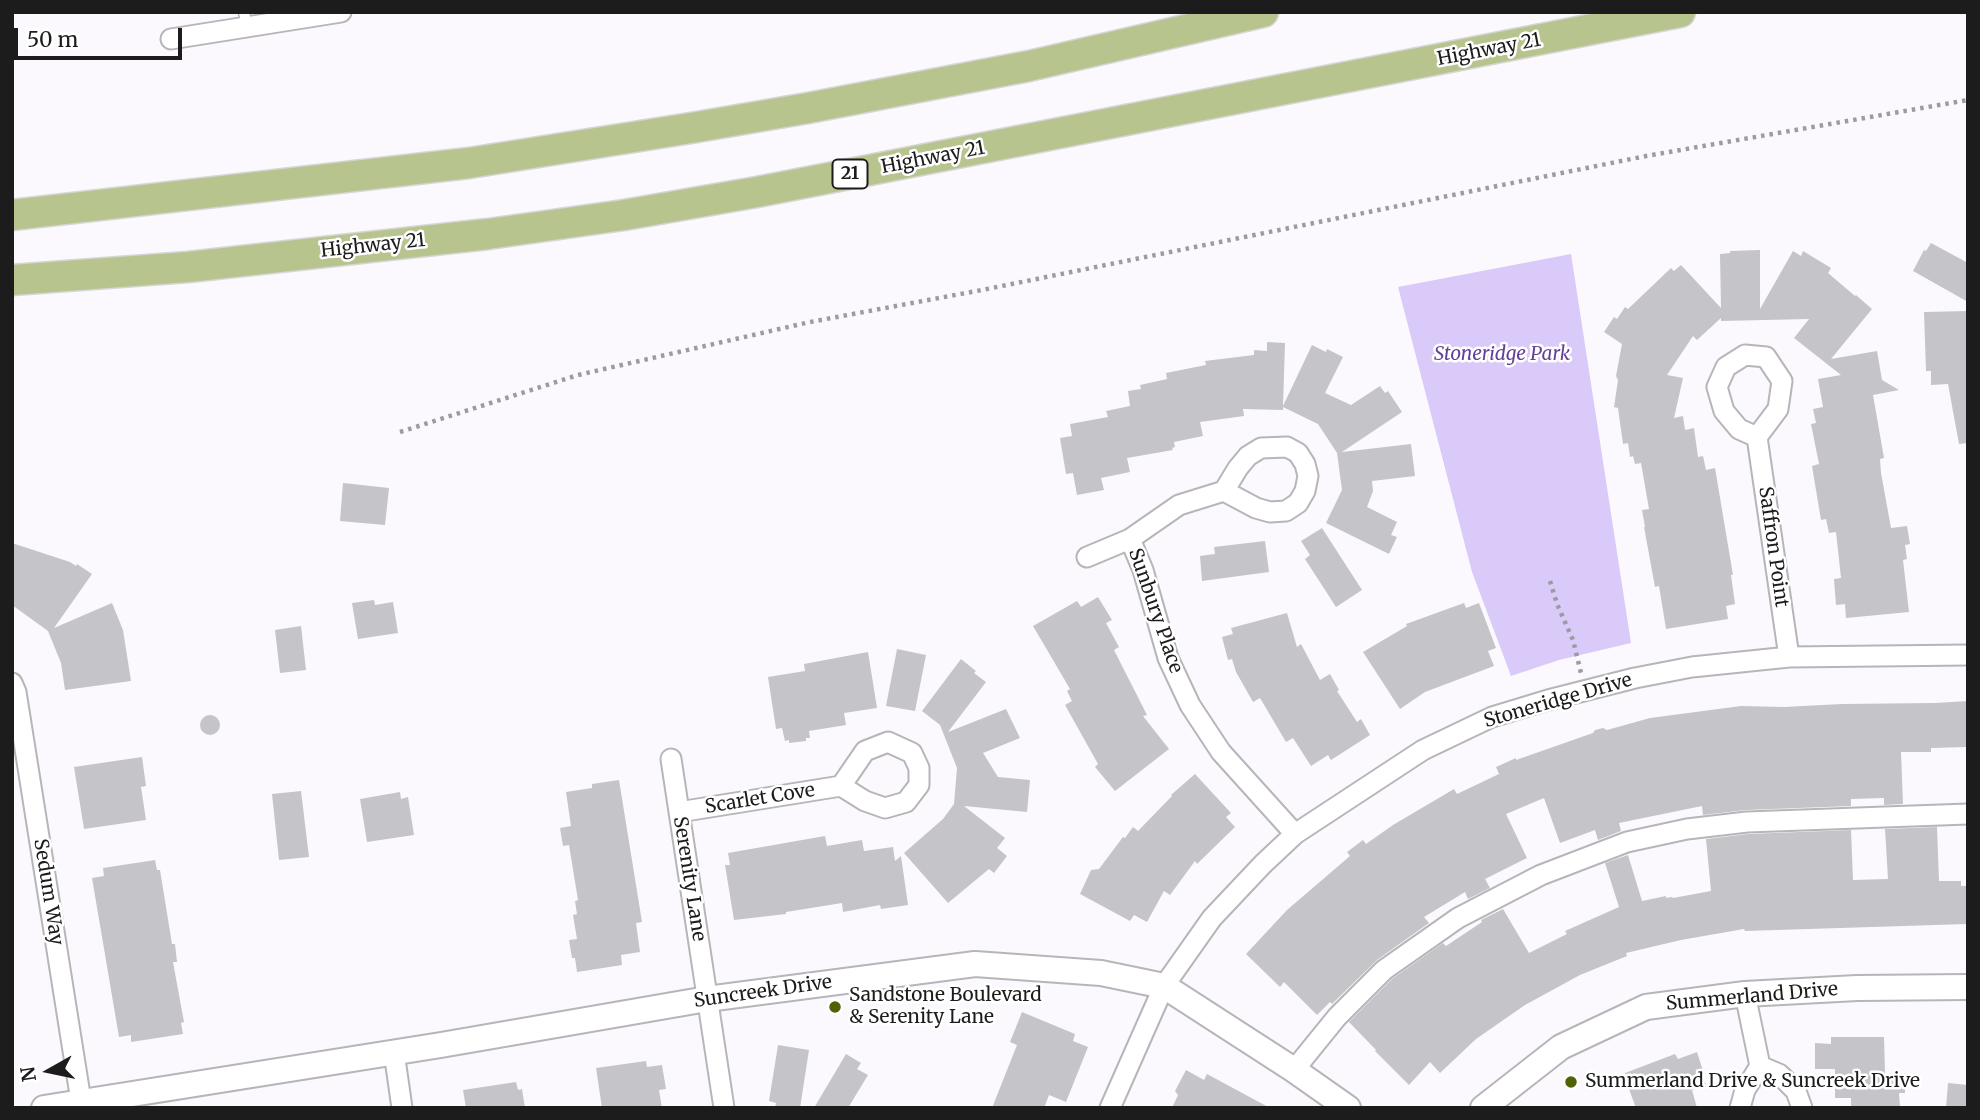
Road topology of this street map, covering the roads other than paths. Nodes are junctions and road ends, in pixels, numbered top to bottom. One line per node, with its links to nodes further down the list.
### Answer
1 (341, 12): 4 (street)
2 (1263, 12): 6 (main road)
3 (1680, 12): 7 (main road, Highway 21 / 21)
4 (245, 19): 5 (street)
5 (171, 39)
6 (12, 215)
7 (12, 280)
8 (1757, 437): 13 (street, Saffron Point)
9 (1224, 491): 10 (street, Sunbury Place)
10 (1130, 539): 11 (street); 19 (street, Sunbury Place)
11 (1087, 557)
12 (1968, 655): 13 (street, Stoneridge Drive)
13 (1789, 657): 19 (street, Stoneridge Drive)
14 (12, 683): 27 (street, Sedum Way)
15 (671, 759): 17 (street, Serenity Lane)
16 (841, 786): 17 (street, Scarlet Cove)
17 (679, 812): 23 (street, Serenity Lane)
18 (1968, 814): 26 (street)
19 (1295, 834): 20 (street, Stoneridge Drive)
20 (1164, 986): 23 (street, Suncreek Drive); 26 (street, Suncreek Drive); 31 (street, Stoneridge Drive)
21 (1968, 987): 22 (street, Summerland Drive)
22 (1745, 994): 25 (street); 33 (street, Summerland Drive)
23 (707, 999): 24 (street, Suncreek Drive); 30 (street, Serenity Lane)
24 (394, 1052): 27 (street, Suncreek Drive); 29 (street)
25 (1760, 1066): 34 (street); 35 (street)
26 (1294, 1070): 32 (street, Suncreek Drive)
27 (81, 1101): 28 (street, Suncreek Drive)
28 (44, 1108)
29 (402, 1108)
30 (724, 1108)
31 (1110, 1108)
32 (1348, 1108)
33 (1483, 1108)
34 (1740, 1108)
35 (1802, 1108)

